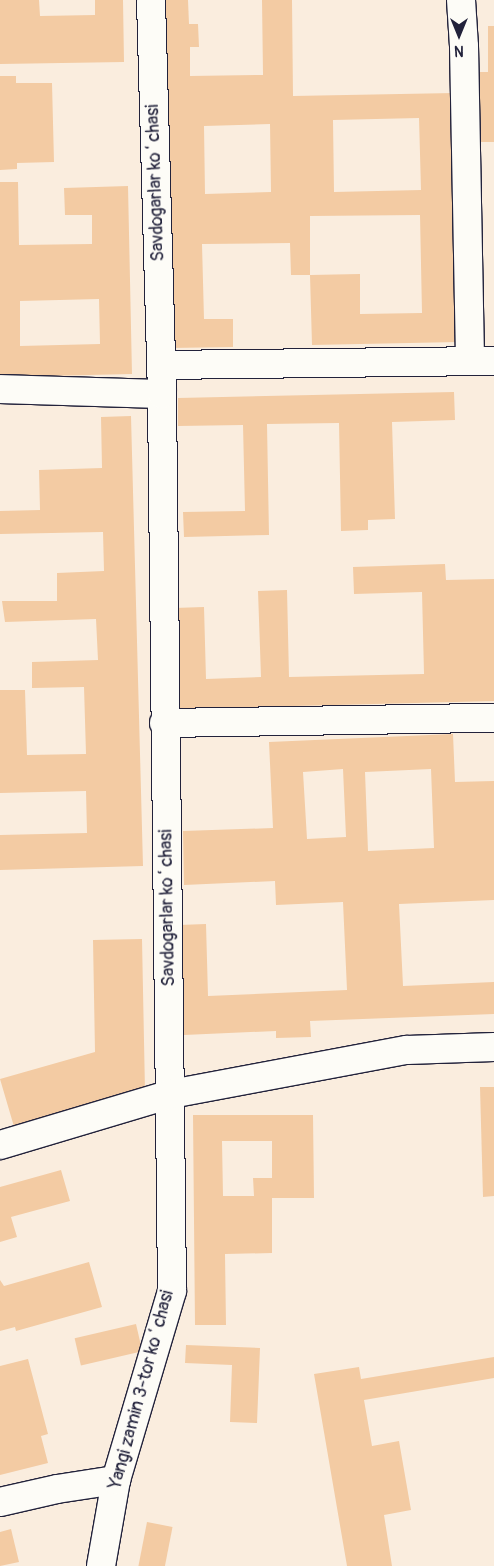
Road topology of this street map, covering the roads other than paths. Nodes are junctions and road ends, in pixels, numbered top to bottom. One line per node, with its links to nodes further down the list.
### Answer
1 (151, 0): 4 (street, Savdogarlar koʻchasi)
2 (461, 0): 3 (street)
3 (482, 361): 4 (street)
4 (161, 365): 6 (street, Savdogarlar koʻchasi)
5 (0, 389): 6 (street)
6 (162, 394): 8 (street, Savdogarlar koʻchasi)
7 (494, 718): 8 (street)
8 (164, 723): 10 (street, Savdogarlar koʻchasi)
9 (494, 1047): 10 (street)
10 (171, 1094): 11 (street); 12 (street, Yangi zamin 3-tor koʻchasi)
11 (0, 1145)
12 (116, 1480): 13 (street); 14 (street, Yangi zamin 3-tor koʻchasi)
13 (0, 1502)
14 (100, 1566)

